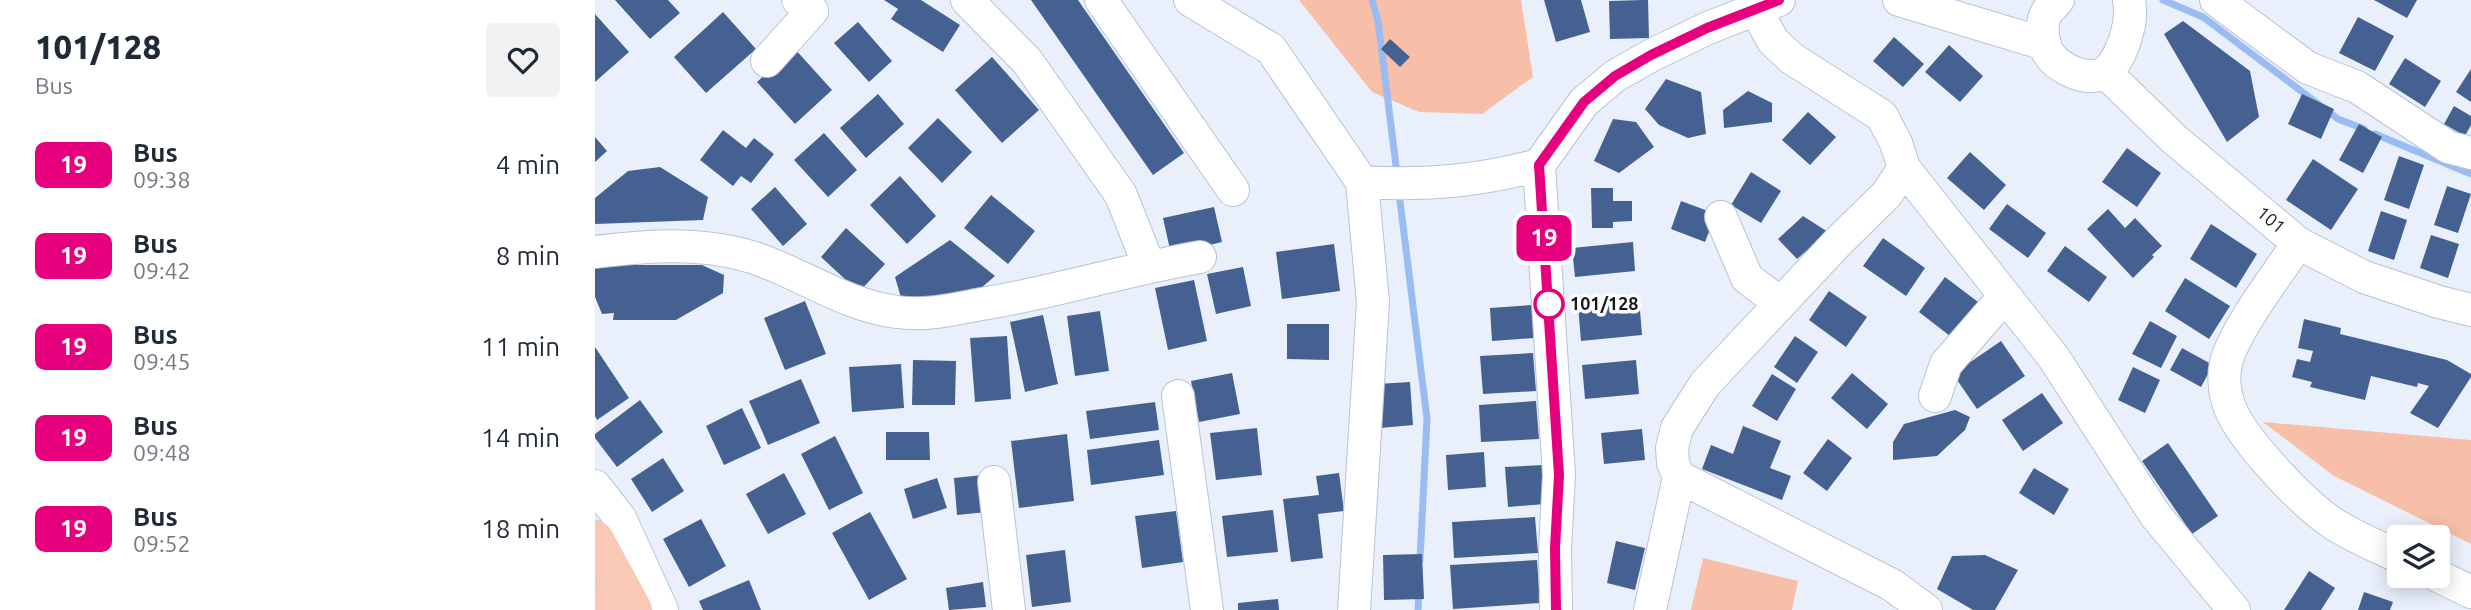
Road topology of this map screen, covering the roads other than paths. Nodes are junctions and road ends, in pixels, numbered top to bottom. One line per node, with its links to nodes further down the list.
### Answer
1 (798, 0): 11 (street)
2 (967, 0): 22 (street)
3 (1101, 0): 17 (street)
4 (1190, 0): 16 (street)
5 (1899, 0): 10 (street)
6 (2058, 0): 10 (street)
7 (2129, 0): 12 (street)
8 (2215, 0): 13 (street)
9 (1768, 5): 14 (street); 15 (street)
10 (2045, 44): 12 (street)
11 (767, 61)
12 (2106, 73): 19 (street, 101)
13 (2471, 153)
14 (1539, 165): 16 (street); 42 (street)
15 (1904, 168): 23 (street); 24 (street)
16 (1362, 182): 41 (street)
17 (1233, 190)
18 (1721, 217): 24 (street)
19 (2298, 243): 25 (street, 101); 32 (street)
20 (595, 252): 22 (street)
21 (1200, 257): 22 (street)
22 (1149, 266)
23 (2005, 296): 27 (street); 45 (street)
24 (1780, 303): 28 (street)
25 (2471, 310)
26 (1178, 396): 40 (street)
27 (1935, 396)
28 (1679, 478): 43 (street); 44 (street)
29 (994, 482): 39 (street)
30 (595, 486): 38 (street)
31 (595, 540): 37 (highway)
32 (2387, 551)
33 (2450, 582): 34 (street)
34 (2471, 592)
35 (595, 604): 36 (highway)
36 (599, 610)
37 (633, 610)
38 (662, 610)
39 (1009, 610)
40 (1207, 610)
41 (1354, 610)
42 (1556, 610)
43 (1650, 610)
44 (1926, 610)
45 (2234, 610)

